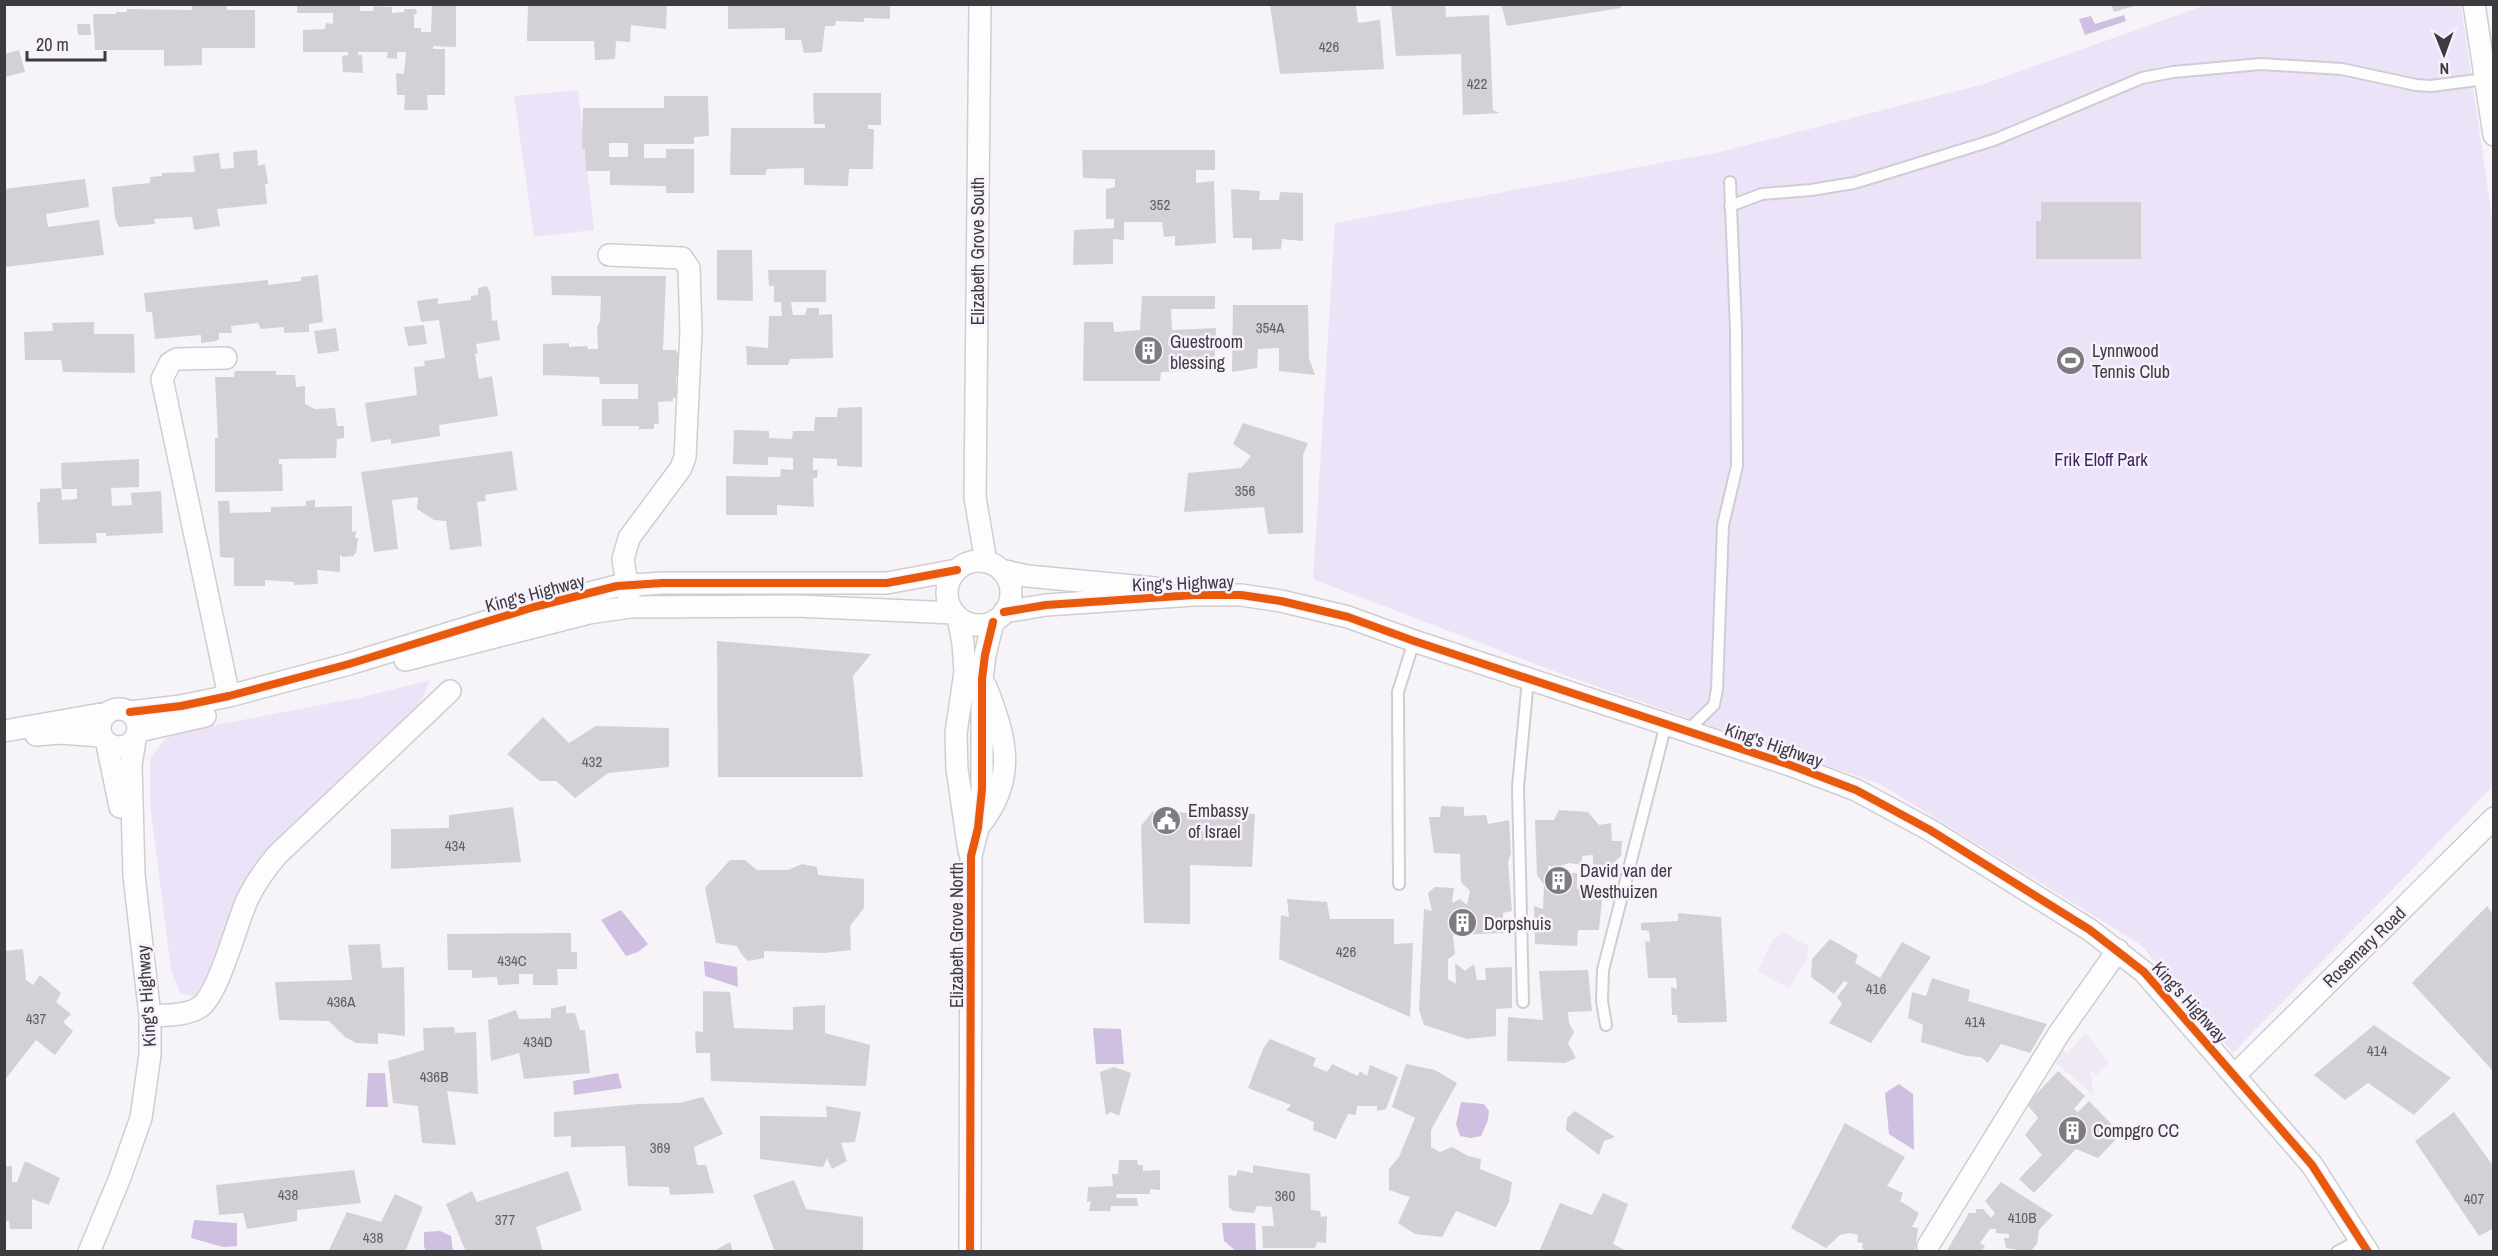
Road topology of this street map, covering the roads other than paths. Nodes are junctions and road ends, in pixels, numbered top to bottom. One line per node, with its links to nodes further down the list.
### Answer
1 (980, 4): 9 (street, Elizabeth Grove South)
2 (2474, 4): 3 (street)
3 (2485, 79): 4 (street); 6 (lane)
4 (2493, 128)
5 (1730, 182): 6 (lane)
6 (1730, 206): 24 (lane)
7 (609, 255): 12 (street)
8 (226, 358): 20 (street)
9 (975, 497): 10 (street, Elizabeth Grove South); 11 (street, Elizabeth Grove South)
10 (994, 566): 11 (street); 13 (street, King's Highway); 16 (street)
11 (959, 568): 12 (street, King's Highway); 15 (street)
12 (628, 585): 14 (street); 20 (street, King's Highway)
13 (1194, 595): 16 (street, King's Highway); 17 (street, King's Highway)
14 (630, 607): 15 (street, King's Highway); 26 (street, King's Highway)
15 (955, 615): 16 (street); 30 (street, Elizabeth Grove North)
16 (999, 617): 30 (street, Elizabeth Grove North)
17 (1414, 641): 18 (street, King's Highway); 32 (lane)
18 (1528, 679): 23 (street, King's Highway); 34 (lane)
19 (450, 691): 35 (street)
20 (229, 696): 22 (street, King's Highway)
21 (107, 712): 22 (street); 25 (street); 28 (street)
22 (130, 712): 26 (street)
23 (1666, 724): 24 (street, King's Highway); 36 (lane)
24 (1688, 730): 33 (street, King's Highway)
25 (4, 731)
26 (137, 736): 28 (street); 31 (street, King's Highway)
27 (4, 737): 28 (street)
28 (104, 740): 31 (street, King's Highway)
29 (2493, 818): 37 (street, Rosemary Road)
30 (970, 856): 41 (street, Elizabeth Grove North)
31 (134, 875): 35 (street, King's Highway)
32 (1399, 884)
33 (2118, 950): 37 (street, King's Highway); 39 (street)
34 (1523, 1002)
35 (150, 1016): 40 (street, King's Highway)
36 (1606, 1025)
37 (2235, 1075): 38 (street, King's Highway)
38 (2365, 1245): 42 (lane)
39 (1928, 1246)
40 (89, 1251)
41 (970, 1251)
42 (2337, 1251)

